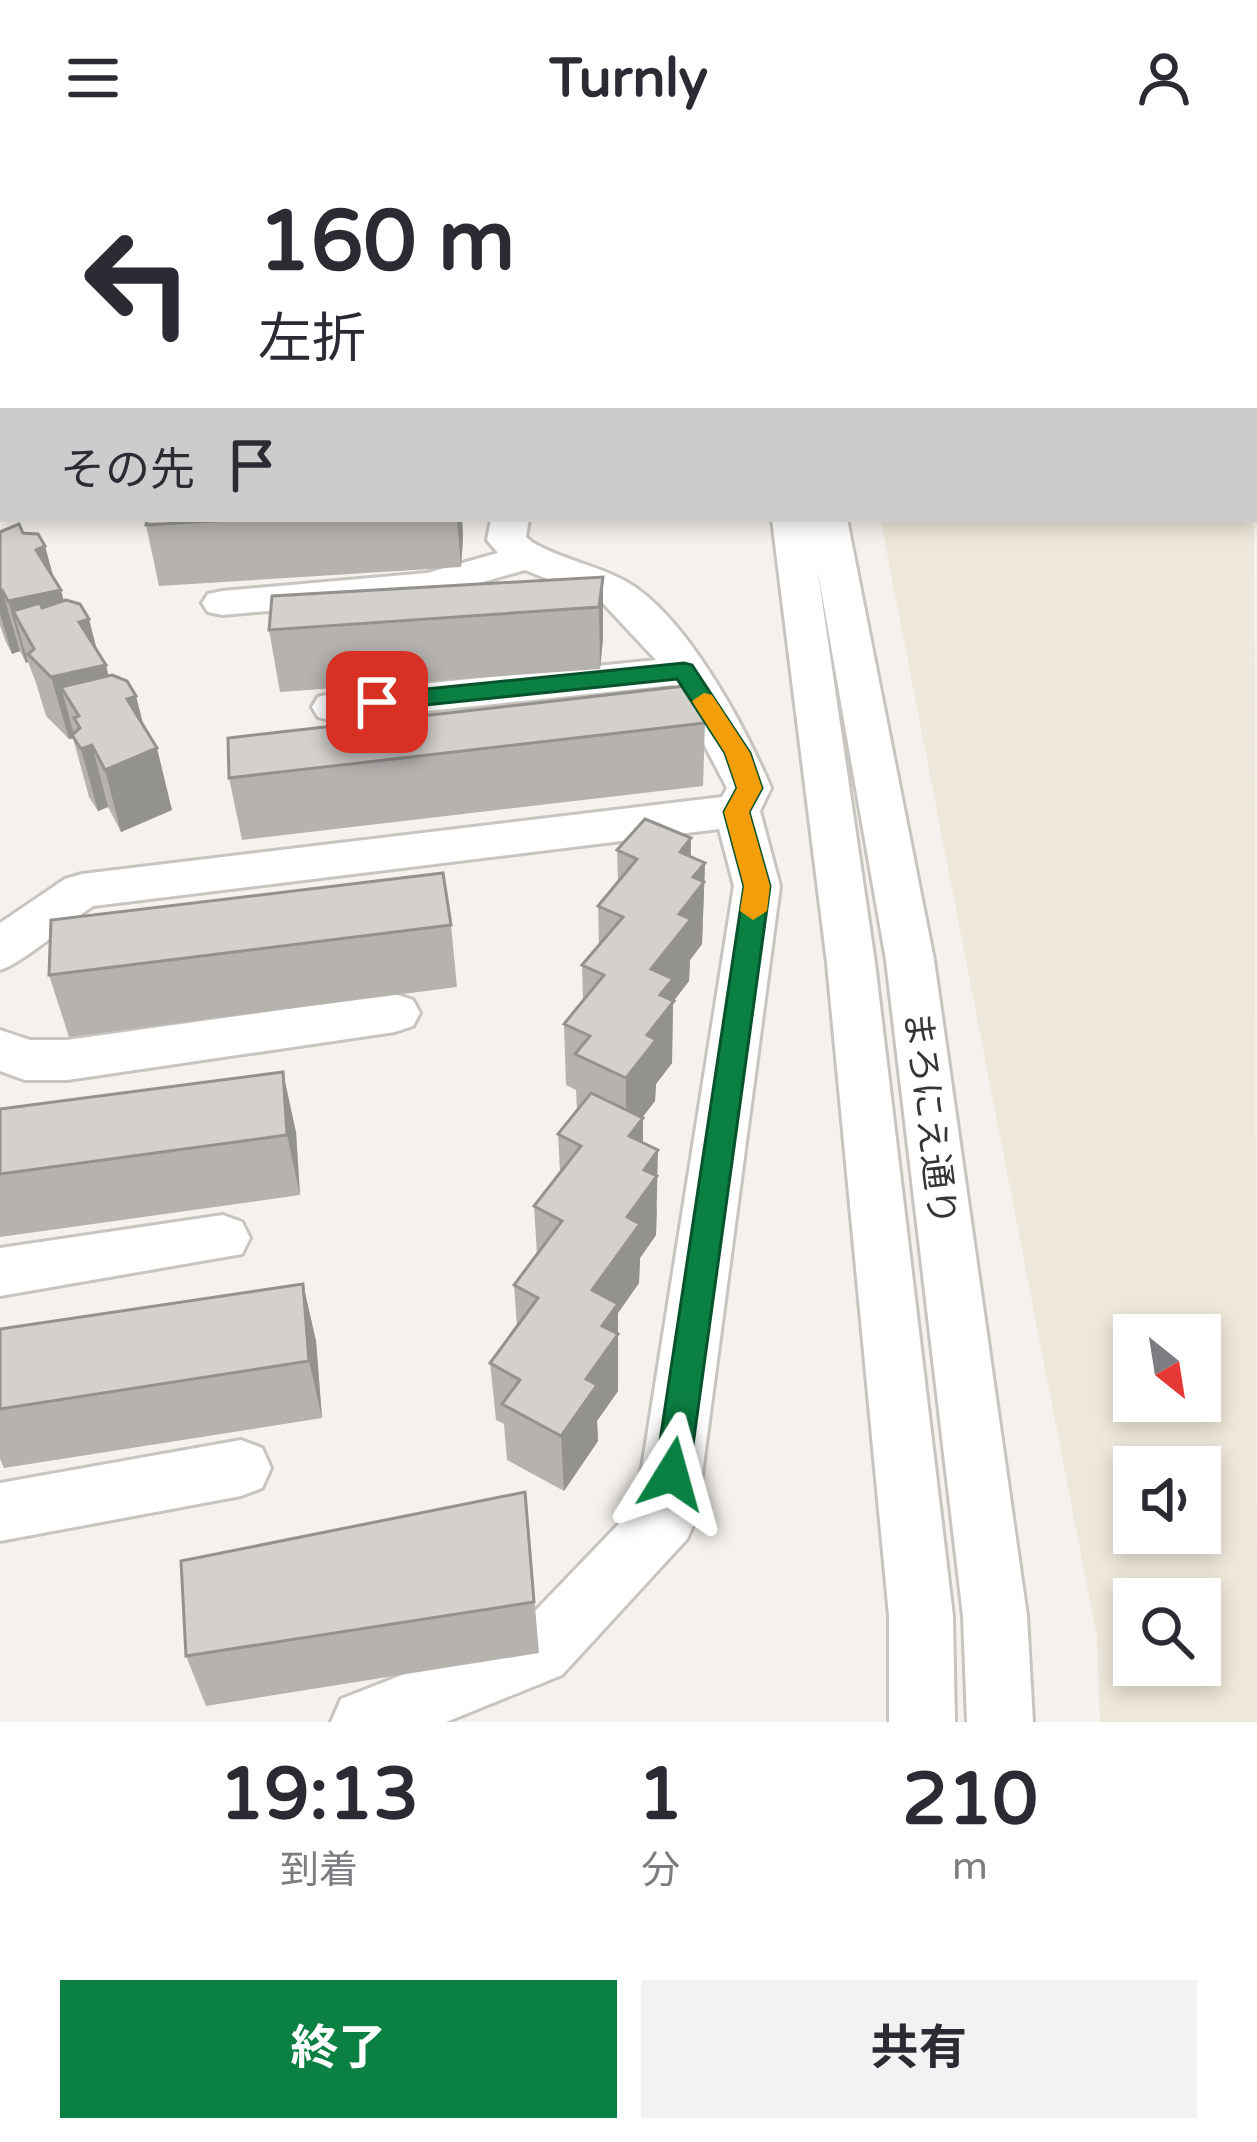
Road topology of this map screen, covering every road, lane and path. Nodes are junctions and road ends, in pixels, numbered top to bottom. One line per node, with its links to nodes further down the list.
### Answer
1 (791, 522): 16 (street, まろにえ通り)
2 (829, 522): 17 (street, まろにえ通り)
3 (518, 539): 4 (street); 5 (street)
4 (222, 603)
5 (684, 670): 6 (street); 7 (street)
6 (333, 707)
7 (736, 812): 8 (street); 15 (street)
8 (0, 952)
9 (395, 1013): 10 (street)
10 (0, 1049)
11 (223, 1238): 12 (street)
12 (0, 1272)
13 (241, 1468): 14 (street)
14 (0, 1512)
15 (364, 1722)
16 (922, 1722)
17 (1000, 1722)

